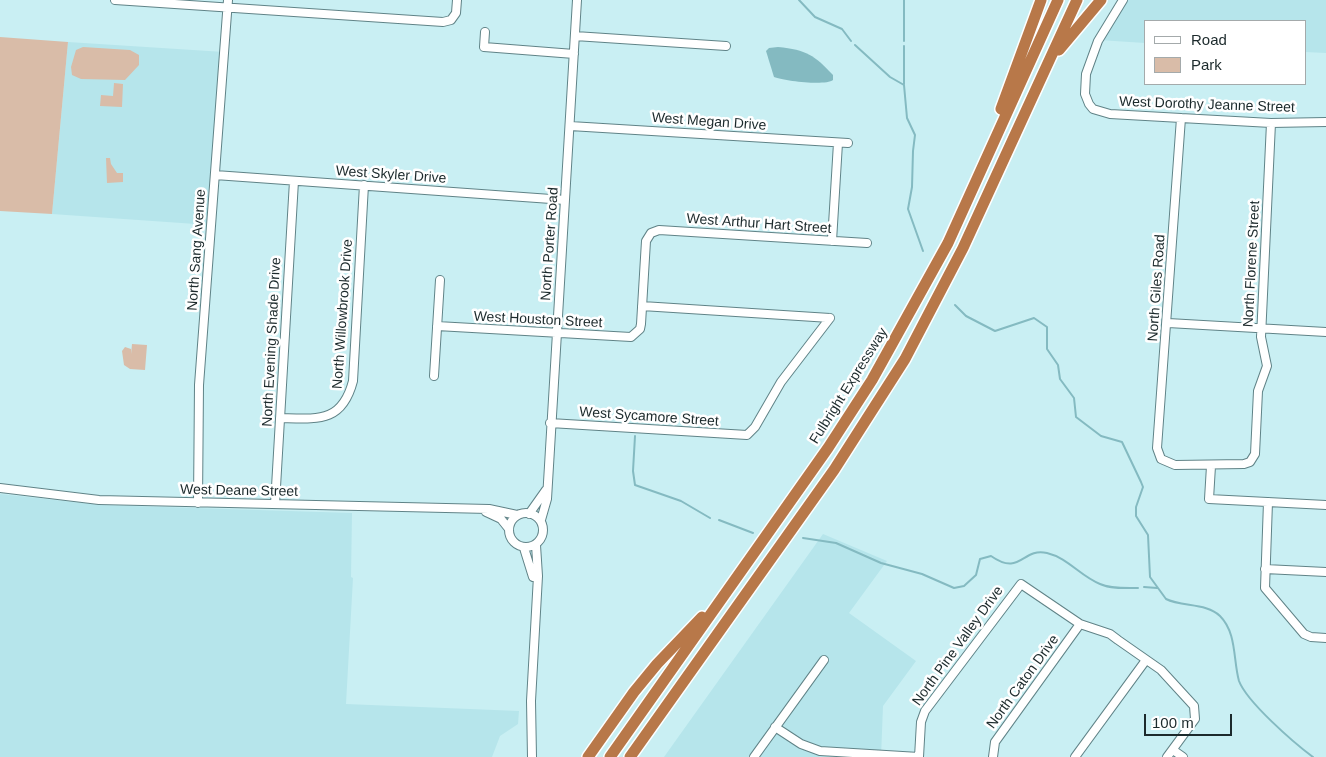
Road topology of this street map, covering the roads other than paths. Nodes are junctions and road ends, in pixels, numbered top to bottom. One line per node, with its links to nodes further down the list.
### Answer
1 (115, 0): 9 (street)
2 (457, 0): 9 (street)
3 (577, 0): 11 (street, North Porter Road)
4 (1041, 0): 26 (highway)
5 (1058, 0): 26 (highway, Fulbright Expressway)
6 (1077, 0): 16 (highway)
7 (1101, 0): 16 (highway)
8 (1123, 0): 17 (street, West Dorothy Jeanne Street)
9 (228, 4): 23 (street, North Sang Avenue)
10 (485, 32): 13 (street)
11 (575, 36): 12 (street); 14 (street, North Porter Road)
12 (726, 46)
13 (484, 47): 14 (street); 15 (street)
14 (574, 54): 20 (street, North Porter Road)
15 (484, 57)
16 (1049, 61): 68 (highway)
17 (1181, 118): 19 (street, West Dorothy Jeanne Street); 32 (street, North Giles Road)
18 (1326, 122): 19 (street, West Dorothy Jeanne Street)
19 (1271, 123): 34 (street, North Florene Street)
20 (570, 126): 21 (street, West Megan Drive); 27 (street, North Porter Road)
21 (838, 143): 22 (street, West Megan Drive); 28 (street)
22 (848, 143)
23 (215, 175): 24 (street, West Skyler Drive); 44 (street, North Sang Avenue)
24 (294, 181): 25 (street, West Skyler Drive); 38 (street, North Evening Shade Drive)
25 (364, 185): 27 (street, West Skyler Drive); 38 (street, North Willowbrook Drive)
26 (970, 195): 57 (highway, Fulbright Expressway)
27 (565, 200): 36 (street, North Porter Road)
28 (832, 241): 29 (street, West Arthur Hart Street); 31 (street, West Arthur Hart Street)
29 (866, 243)
30 (440, 280): 33 (street)
31 (642, 306): 36 (street, West Houston Street); 39 (street, West Sycamore Street)
32 (1168, 323): 34 (street); 40 (street, North Giles Road)
33 (437, 326): 36 (street, West Houston Street); 37 (street)
34 (1261, 329): 35 (street); 40 (street, North Florene Street)
35 (1326, 332)
36 (556, 334): 39 (street, North Porter Road)
37 (434, 376)
38 (280, 418): 45 (street, North Evening Shade Drive)
39 (550, 423): 42 (street, North Porter Road)
40 (1211, 466): 43 (street)
41 (0, 488): 44 (street, West Deane Street)
42 (546, 490): 48 (street); 50 (street, North Porter Road)
43 (1268, 502): 46 (street); 54 (street)
44 (198, 503): 45 (street, West Deane Street)
45 (275, 504): 47 (street, West Deane Street)
46 (1326, 505)
47 (477, 508): 49 (street, West Deane Street); 51 (street, West Deane Street)
48 (529, 514): 49 (street); 50 (street)
49 (517, 516): 51 (street)
50 (541, 520): 52 (street)
51 (509, 529): 53 (street)
52 (536, 545): 53 (street); 56 (street)
53 (524, 548): 56 (street)
54 (1265, 569): 55 (street); 59 (street)
55 (1326, 572)
56 (537, 583): 65 (street)
57 (728, 590): 66 (highway); 67 (highway, Fulbright Expressway)
58 (1080, 624): 61 (street); 70 (street, North Pine Valley Drive); 71 (street, North Caton Drive)
59 (1326, 638)
60 (824, 660): 62 (street)
61 (1146, 660): 63 (street); 64 (street)
62 (775, 727): 69 (street); 70 (street)
63 (1173, 750): 73 (street); 74 (street)
64 (1077, 754): 72 (street)
65 (532, 757)
66 (588, 757)
67 (610, 757)
68 (630, 757)
69 (754, 757)
70 (918, 757)
71 (993, 757)
72 (1087, 757)
73 (1167, 757)
74 (1183, 757)

